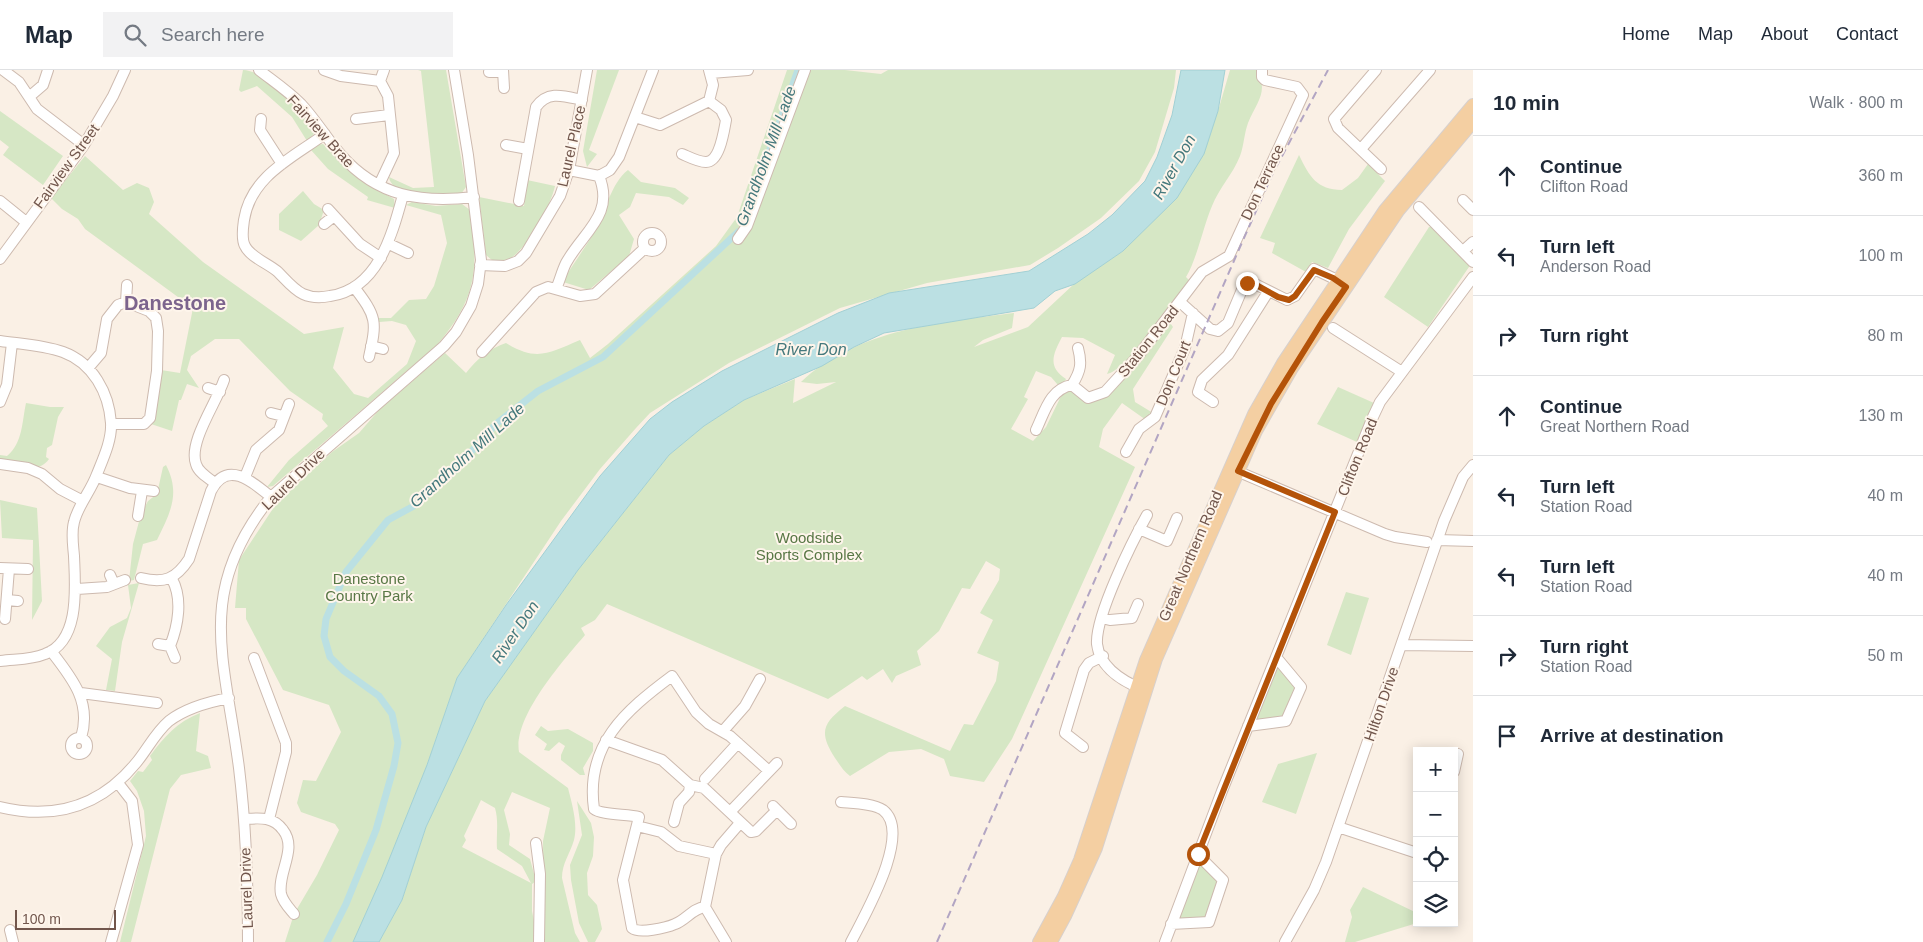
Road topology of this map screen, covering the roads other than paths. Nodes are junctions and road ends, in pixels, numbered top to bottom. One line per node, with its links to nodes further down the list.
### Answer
1 (3, 70): 20 (street)
2 (48, 70): 20 (street)
3 (125, 70): 30 (street, Fairview Street)
4 (259, 70): 29 (street, Fairview Brae)
5 (324, 70): 18 (street)
6 (384, 70): 18 (street)
7 (454, 70): 41 (street, Laurel Drive)
8 (586, 70): 21 (street, Laurel Place)
9 (653, 70): 25 (street)
10 (748, 70): 17 (street)
11 (806, 70): 49 (street)
12 (1262, 70): 66 (street, Don Terrace)
13 (1376, 70): 33 (street)
14 (1430, 70): 33 (street)
15 (503, 71): 16 (street); 19 (street)
16 (489, 72)
17 (710, 72): 22 (street)
18 (380, 81): 24 (street)
19 (504, 88)
20 (29, 97): 30 (street)
21 (582, 100): 32 (street); 37 (street, Laurel Place)
22 (709, 101): 25 (street); 34 (street)
23 (1473, 105): 60 (main road, Great Northern Road)
24 (390, 115): 27 (street); 39 (street)
25 (635, 117): 38 (street)
26 (260, 119): 35 (street)
27 (356, 119)
28 (1473, 122): 60 (main road, Great Northern Road)
29 (325, 134): 35 (street); 39 (street, Fairview Brae)
30 (84, 145): 47 (street, Fairview Street)
31 (506, 145): 32 (street)
32 (528, 149): 43 (street)
33 (1361, 149): 36 (street)
34 (682, 154)
35 (282, 164): 62 (street)
36 (1382, 169)
37 (569, 170): 38 (street); 58 (street, Laurel Place)
38 (599, 176): 63 (street)
39 (379, 185): 40 (street, Fairview Brae)
40 (403, 195): 41 (street, Fairview Brae); 51 (street)
41 (474, 197): 58 (street, Laurel Drive)
42 (1463, 200): 46 (street)
43 (519, 201)
44 (0, 202): 47 (street)
45 (1419, 207): 53 (street)
46 (1473, 210)
47 (26, 222): 56 (street, Fairview Street)
48 (324, 224): 55 (street)
49 (738, 239)
50 (1473, 242): 53 (street)
51 (388, 244): 54 (street); 55 (street)
52 (645, 248): 63 (street)
53 (1463, 251): 57 (street)
54 (408, 253)
55 (381, 258): 62 (street)
56 (0, 259)
57 (1473, 262)
58 (480, 265): 98 (street, Laurel Drive)
59 (1473, 277): 77 (street, Clifton Road)
60 (1342, 284): 64 (street, Station Road); 92 (main road, Great Northern Road); 92 (main road, Great Northern Road)
61 (127, 285): 65 (street)
62 (354, 287): 71 (street)
63 (556, 289): 74 (street)
64 (1268, 292): 67 (street, Station Road); 83 (street)
65 (126, 302): 76 (street); 87 (street)
66 (1180, 302): 67 (street, Station Road); 79 (street, Station Road)
67 (1193, 313): 89 (street, Don Court)
68 (1333, 328): 77 (street)
69 (0, 341): 70 (street)
70 (12, 343): 76 (street); 82 (street)
71 (371, 346): 73 (street); 75 (street)
72 (1078, 348): 79 (street)
73 (382, 349)
74 (482, 352)
75 (368, 357)
76 (89, 367): 87 (street)
77 (1402, 372): 100 (street, Clifton Road)
78 (224, 380): 81 (street)
79 (1072, 385): 88 (street)
80 (208, 388): 81 (street)
81 (220, 392): 95 (street)
82 (0, 402)
83 (1213, 402)
84 (289, 404): 86 (street)
85 (271, 413): 86 (street)
86 (283, 416): 94 (street)
87 (112, 424): 93 (street)
88 (1036, 430)
89 (1126, 452)
90 (0, 464): 99 (street)
91 (1473, 465): 105 (street, Hilton Drive)
92 (1234, 469): 100 (street); 129 (main road, Great Northern Road); 129 (main road, Great Northern Road)
93 (97, 477): 96 (street); 99 (street)
94 (245, 477): 95 (street); 98 (street)
95 (215, 483): 110 (street)
96 (142, 491): 97 (street); 102 (street)
97 (154, 491)
98 (271, 497): 131 (street, Laurel Drive)
99 (83, 501): 112 (street)
100 (1335, 512): 105 (street); 124 (street, Clifton Road)
101 (1147, 515): 104 (street)
102 (138, 516)
103 (1177, 518): 104 (street)
104 (1139, 529): 116 (street)
105 (1432, 541): 106 (street); 119 (street, Hilton Drive)
106 (1473, 541)
107 (4, 568): 108 (street); 113 (street)
108 (28, 570)
109 (141, 578): 110 (street)
110 (172, 579): 120 (street)
111 (125, 580): 112 (street)
112 (76, 589): 122 (street)
113 (7, 600): 114 (street); 117 (street)
114 (18, 601)
115 (1138, 604): 116 (street)
116 (1102, 618): 123 (street)
117 (5, 619)
118 (158, 644): 120 (street)
119 (1402, 645): 121 (street); 153 (street, Hilton Drive)
120 (170, 646): 125 (street)
121 (1473, 646)
122 (52, 651): 127 (street); 130 (street)
123 (1103, 656): 129 (street); 138 (street)
124 (1276, 657): 133 (street, Clifton Road); 133 (street)
125 (175, 658)
126 (254, 658): 148 (street)
127 (0, 660)
128 (760, 679): 134 (street)
129 (1140, 689): 168 (main road, Great Northern Road); 169 (main road)
130 (81, 693): 132 (street); 135 (street)
131 (229, 698): 142 (street); 147 (street, Laurel Drive)
132 (157, 703)
133 (1248, 726): 157 (street, Clifton Road)
134 (723, 731): 136 (street); 137 (street)
135 (81, 738)
136 (606, 740): 143 (street); 149 (street)
137 (738, 743): 140 (street); 141 (street)
138 (1083, 747)
139 (777, 762): 140 (street)
140 (769, 771): 146 (street)
141 (705, 779)
142 (118, 783): 145 (street); 163 (street)
143 (690, 785): 146 (street); 150 (street)
144 (841, 802): 167 (street)
145 (0, 807)
146 (730, 812): 151 (street)
147 (244, 819): 148 (street); 164 (street, Laurel Drive)
148 (269, 819): 159 (street)
149 (638, 822): 156 (street); 158 (street)
150 (674, 822)
151 (740, 823): 152 (street); 156 (street)
152 (791, 824)
153 (1338, 828): 155 (street); 171 (street, Hilton Drive)
154 (536, 843): 165 (street)
155 (1413, 852)
156 (716, 854): 158 (street)
157 (1198, 854): 160 (street, Clifton Road); 160 (street)
158 (705, 906): 166 (street)
159 (294, 914)
160 (1172, 924): 170 (street, Clifton Road)
161 (10, 930): 162 (street)
162 (13, 942)
163 (111, 942)
164 (248, 942)
165 (540, 942)
166 (726, 942)
167 (851, 942)
168 (1038, 942)
169 (1051, 942)
170 (1165, 942)
171 (1285, 942)

